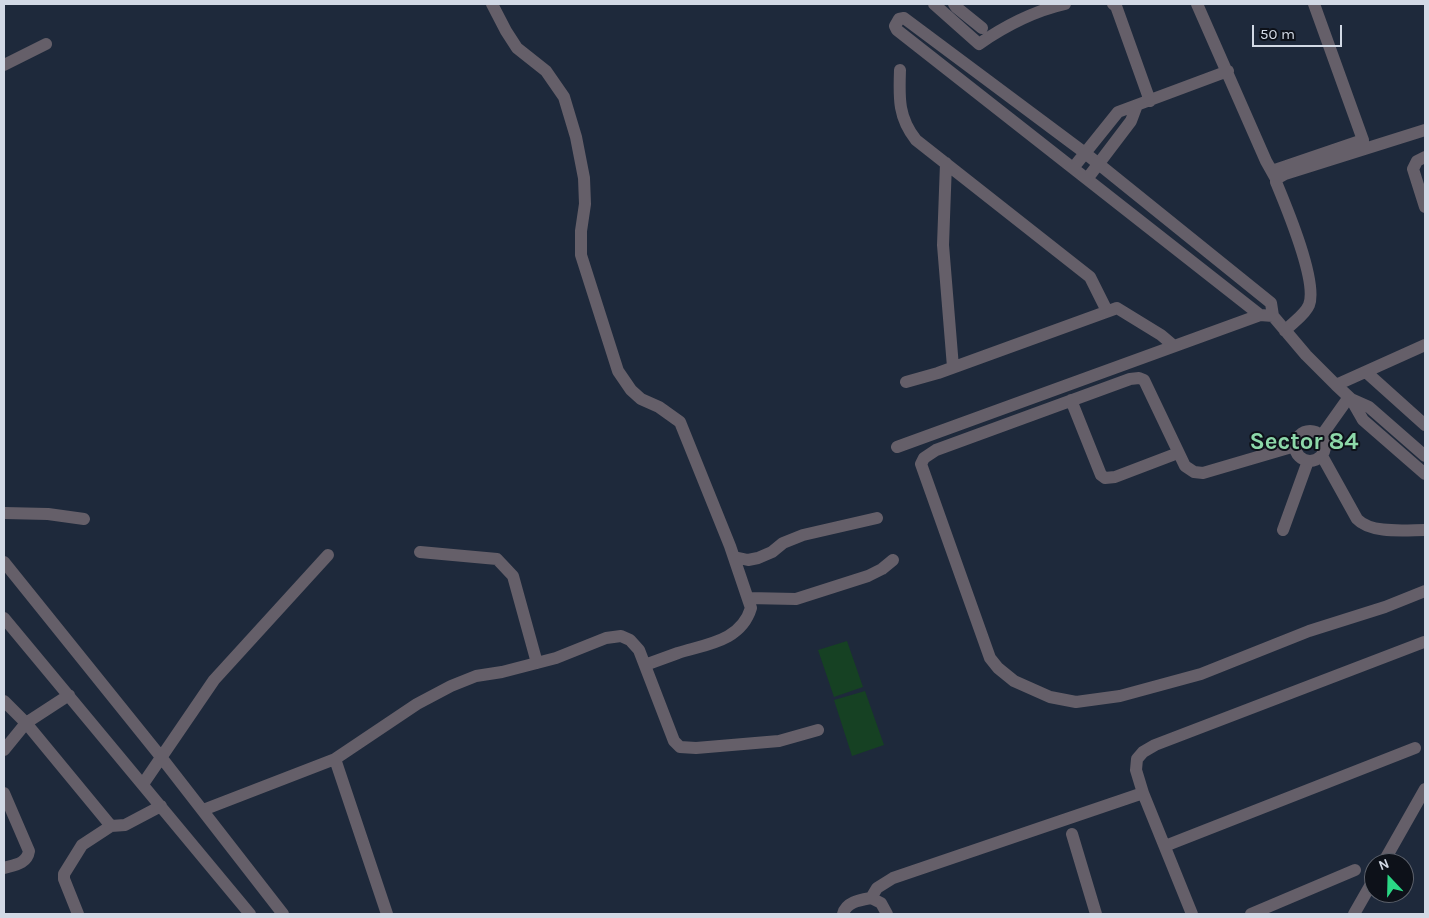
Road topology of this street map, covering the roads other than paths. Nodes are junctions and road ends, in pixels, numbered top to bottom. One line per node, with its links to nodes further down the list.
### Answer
1 (492, 4): 52 (street)
2 (934, 4): 4 (street)
3 (954, 4): 8 (street)
4 (1065, 4)
5 (1113, 4): 13 (street)
6 (1197, 4): 12 (street)
7 (1314, 4): 21 (street)
8 (982, 28)
9 (46, 44): 10 (street)
10 (4, 65)
11 (900, 70): 18 (street)
12 (1228, 71): 13 (street); 21 (street)
13 (1150, 101): 14 (street)
14 (1137, 106): 16 (street); 19 (street)
15 (1425, 130): 21 (street)
16 (1085, 153): 19 (street); 20 (street); 20 (street)
17 (1425, 157): 23 (street)
18 (946, 163): 24 (street); 30 (street)
19 (1098, 164): 22 (street); 26 (street)
20 (1073, 168): 22 (street)
21 (1274, 175): 27 (street)
22 (1087, 179): 25 (street)
23 (1425, 208)
24 (1107, 311): 29 (street); 30 (street)
25 (1260, 316): 26 (street); 29 (street)
26 (1273, 316): 27 (street)
27 (1285, 331): 33 (street)
28 (1425, 345): 31 (street)
29 (1174, 346): 39 (street)
30 (953, 368): 32 (street)
31 (1366, 372): 33 (street); 36 (street)
32 (906, 382)
33 (1336, 385): 34 (street)
34 (1350, 398): 37 (street); 42 (street); 44 (street)
35 (1071, 400): 40 (street); 40 (street); 55 (street)
36 (1425, 425)
37 (1322, 435): 38 (street); 41 (street)
38 (1295, 446): 40 (street); 43 (street)
39 (897, 448)
40 (1178, 453)
41 (1322, 456): 43 (street); 49 (street)
42 (1425, 456)
43 (1308, 461): 48 (street)
44 (1425, 474)
45 (4, 513): 47 (street)
46 (877, 518): 52 (street)
47 (84, 519)
48 (1283, 530)
49 (1425, 530)
50 (420, 552): 59 (street)
51 (328, 555): 67 (street)
52 (734, 557): 56 (street)
53 (893, 560): 56 (street)
54 (4, 562): 67 (street)
55 (1425, 591)
56 (748, 598): 60 (street)
57 (4, 618): 61 (street)
58 (1424, 642): 71 (street)
59 (538, 663): 60 (street); 68 (street)
60 (645, 665): 64 (street)
61 (69, 695): 63 (street); 69 (street)
62 (4, 701): 63 (street)
63 (26, 723): 66 (street); 75 (street)
64 (818, 730)
65 (1415, 748): 77 (street)
66 (4, 750)
67 (161, 757): 69 (street); 74 (street)
68 (335, 759): 74 (street); 86 (street)
69 (143, 784): 73 (street)
70 (1425, 789): 78 (street)
71 (1143, 793): 77 (street); 82 (street)
72 (4, 794): 79 (street)
73 (161, 806): 75 (street); 84 (street)
74 (203, 810): 85 (street)
75 (111, 826): 83 (street)
76 (1072, 834): 89 (street)
77 (1164, 846): 90 (street)
78 (1389, 853)
79 (4, 868)
80 (1355, 870): 91 (street)
81 (1364, 896): 92 (street)
82 (871, 898): 87 (street); 88 (street)
83 (78, 914)
84 (250, 914)
85 (283, 914)
86 (387, 914)
87 (843, 914)
88 (887, 914)
89 (1096, 914)
90 (1192, 914)
91 (1251, 914)
92 (1354, 914)

